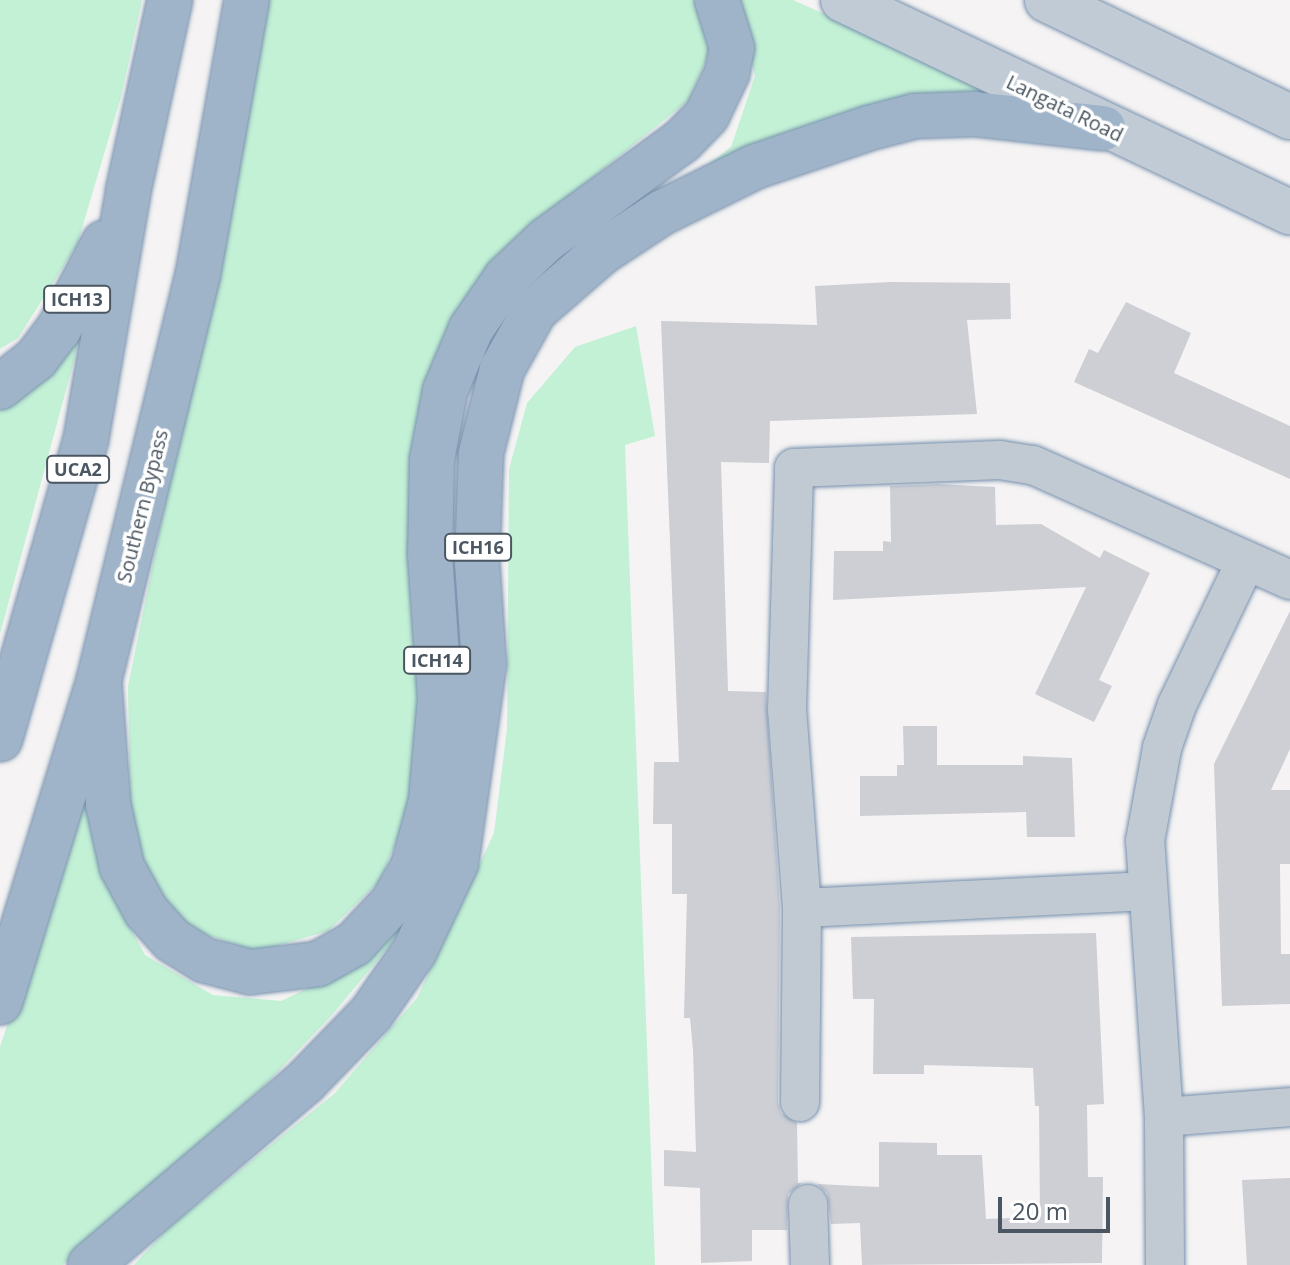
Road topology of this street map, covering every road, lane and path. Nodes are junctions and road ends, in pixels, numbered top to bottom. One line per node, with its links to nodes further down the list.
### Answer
1 (170, 0): 8 (highway, UCA2)
2 (247, 0): 13 (highway, Southern Bypass)
3 (717, 0): 13 (highway, ICH14)
4 (843, 0): 7 (main road, Langata Road)
5 (1047, 0): 6 (main road)
6 (1290, 117)
7 (1103, 128): 9 (main road, Langata Road); 22 (highway, ICH16)
8 (128, 192): 10 (highway, ICH13); 14 (highway, UCA2)
9 (1290, 212)
10 (0, 387)
11 (1245, 563): 12 (street); 15 (street); 16 (street)
12 (1290, 580)
13 (99, 680): 17 (highway, Southern Bypass)
14 (0, 739)
15 (1145, 891): 16 (street); 20 (street)
16 (802, 908): 18 (street)
17 (0, 1002)
18 (800, 1102)
19 (1290, 1107): 20 (street)
20 (1164, 1117): 24 (street)
21 (808, 1204): 23 (street)
22 (90, 1265)
23 (810, 1265)
24 (1165, 1265)

